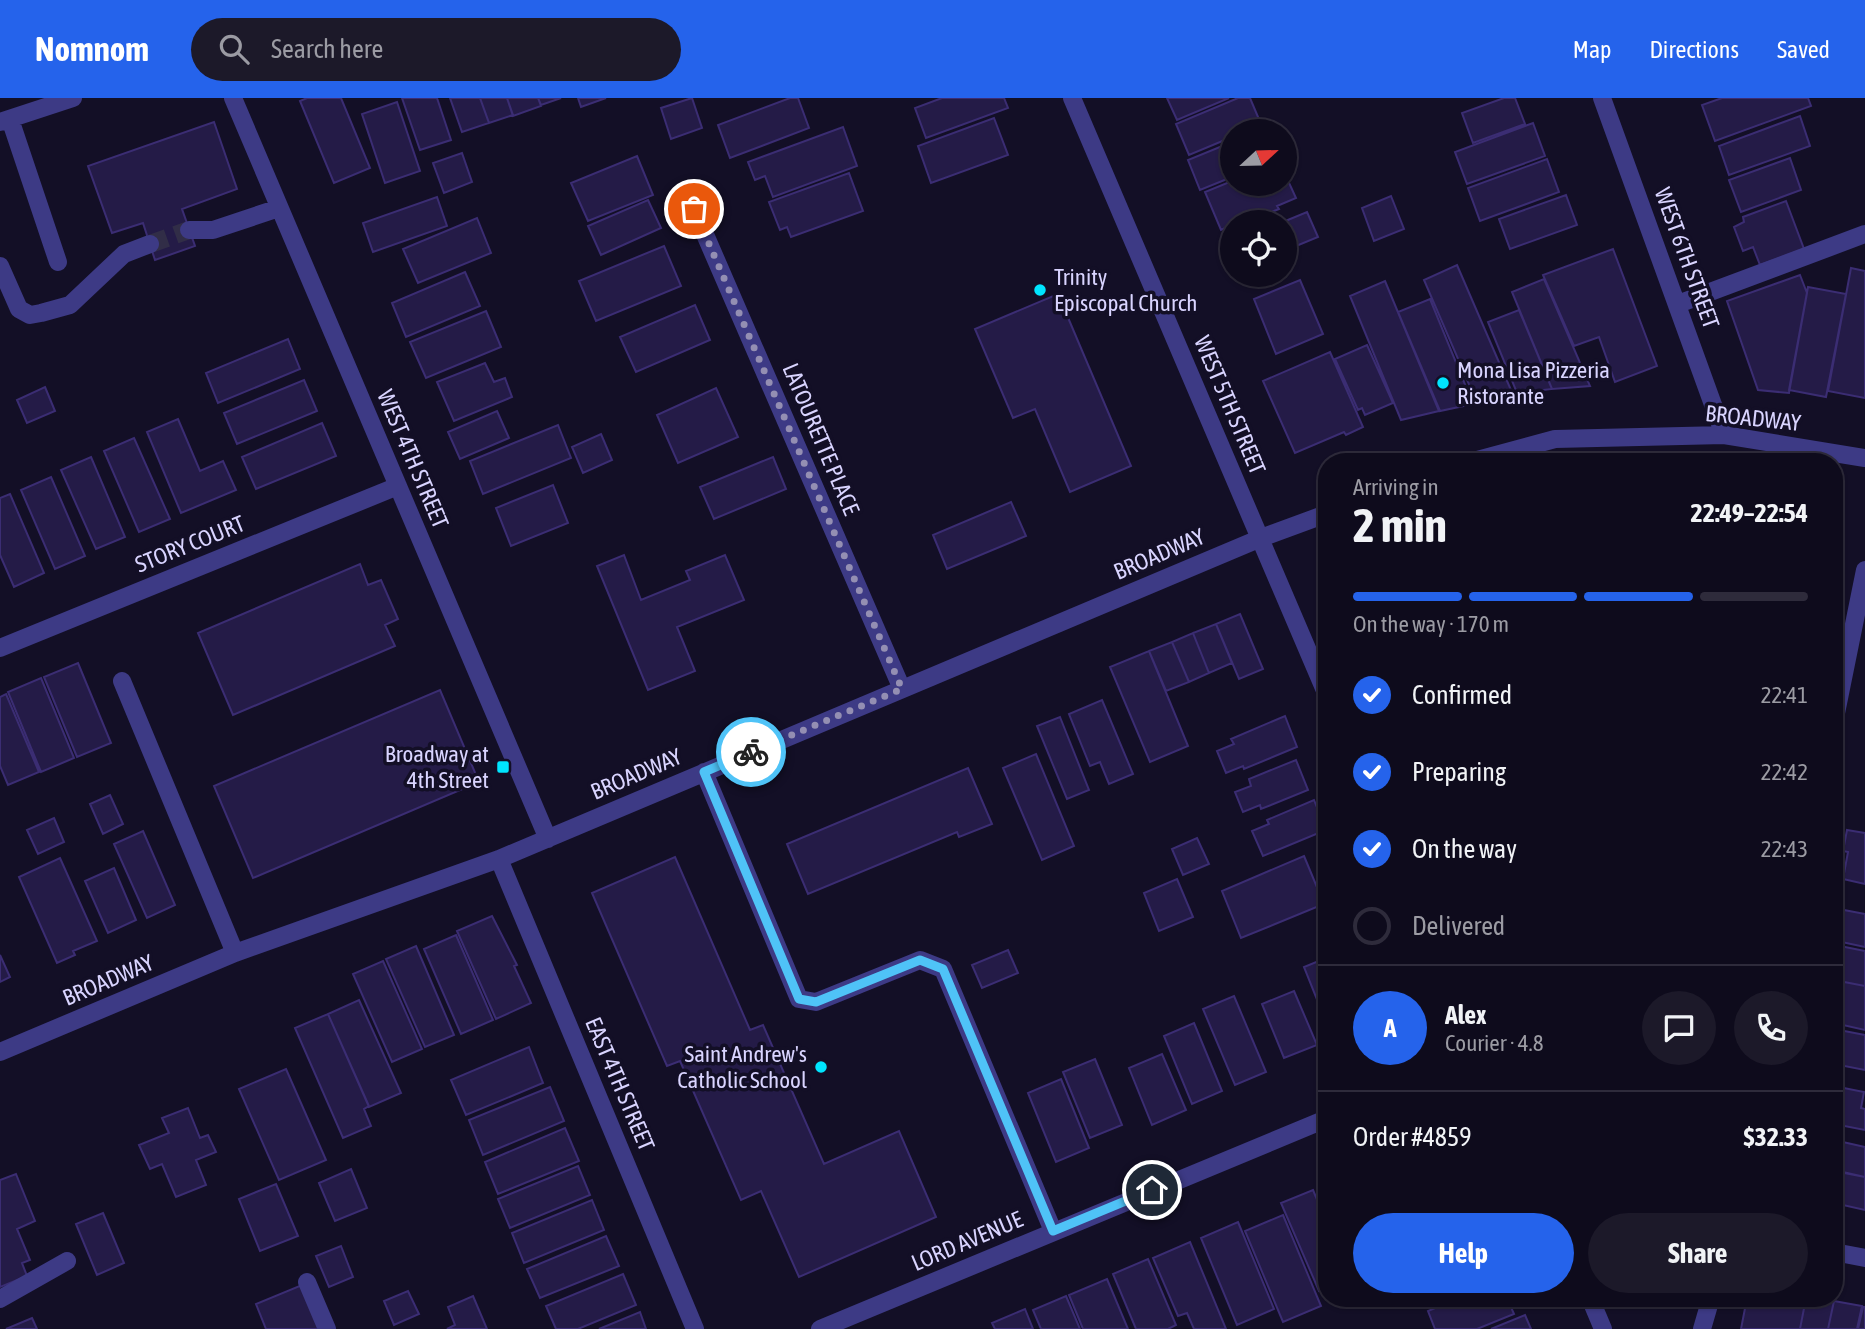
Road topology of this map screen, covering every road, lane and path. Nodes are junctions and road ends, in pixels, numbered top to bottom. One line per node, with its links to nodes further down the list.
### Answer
1 (73, 98): 5 (street)
2 (233, 98): 6 (street, WEST 4TH STREET)
3 (1072, 98): 21 (street, WEST 5TH STREET)
4 (1602, 98): 13 (street, WEST 6TH STREET)
5 (5, 120): 11 (street)
6 (279, 208): 8 (street); 19 (street, WEST 4TH STREET)
7 (694, 209): 27 (street, LATOURETTE PLACE)
8 (189, 230)
9 (1865, 233): 13 (street)
10 (150, 244): 12 (street)
11 (58, 262)
12 (0, 266)
13 (1678, 304): 14 (street, WEST 6TH STREET)
14 (1724, 435): 15 (street, BROADWAY); 16 (street, BROADWAY)
15 (1503, 453)
16 (1834, 453)
17 (1843, 454): 18 (street, BROADWAY)
18 (1865, 458)
19 (398, 486): 23 (street, STORY COURT); 29 (street, WEST 4TH STREET)
20 (1318, 517): 21 (street, BROADWAY)
21 (1261, 538): 24 (street, WEST 5TH STREET); 27 (street, BROADWAY)
22 (1865, 570): 25 (street)
23 (0, 648)
24 (1318, 674)
25 (1843, 679)
26 (122, 681): 31 (street)
27 (902, 689): 28 (street, BROADWAY)
28 (704, 772): 29 (street, BROADWAY); 34 (street)
29 (548, 839): 30 (street, BROADWAY)
30 (499, 859): 31 (street, BROADWAY); 43 (street, EAST 4TH STREET)
31 (234, 953): 32 (street, BROADWAY)
32 (0, 1052)
33 (1318, 1122): 34 (street, LORD AVENUE)
34 (1053, 1231): 44 (street, LORD AVENUE)
35 (1843, 1254): 36 (street)
36 (1865, 1258)
37 (67, 1261): 39 (street)
38 (307, 1282): 42 (street)
39 (0, 1300)
40 (1594, 1307): 45 (street)
41 (1708, 1307): 46 (street)
42 (327, 1329)
43 (695, 1329)
44 (820, 1329)
45 (1603, 1329)
46 (1702, 1329)

